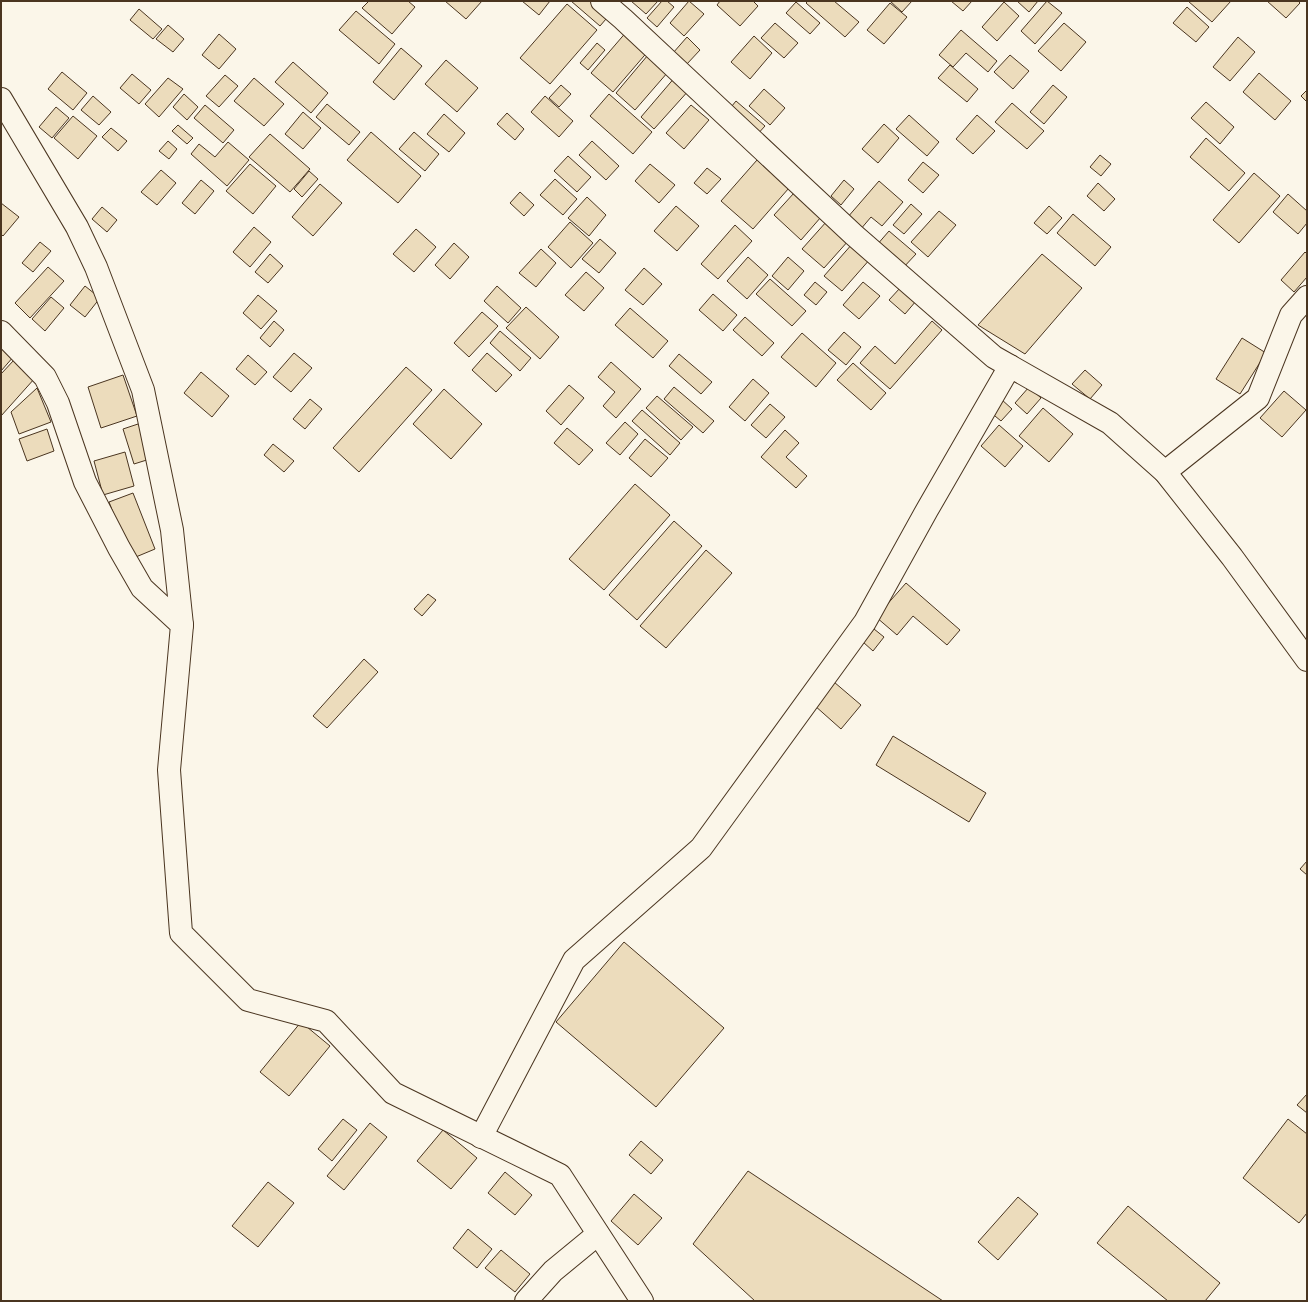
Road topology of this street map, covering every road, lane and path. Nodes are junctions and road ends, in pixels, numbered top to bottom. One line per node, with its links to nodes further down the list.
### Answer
1 (602, 1): 5 (street)
2 (1, 99): 7 (street)
3 (1307, 297): 6 (street)
4 (1, 332): 7 (street)
5 (1010, 366): 6 (street); 9 (street)
6 (1165, 472): 8 (street)
7 (182, 625): 9 (street)
8 (1307, 660)
9 (481, 1136): 10 (street)
10 (598, 1234): 11 (street); 12 (street)
11 (526, 1301)
12 (642, 1301)

